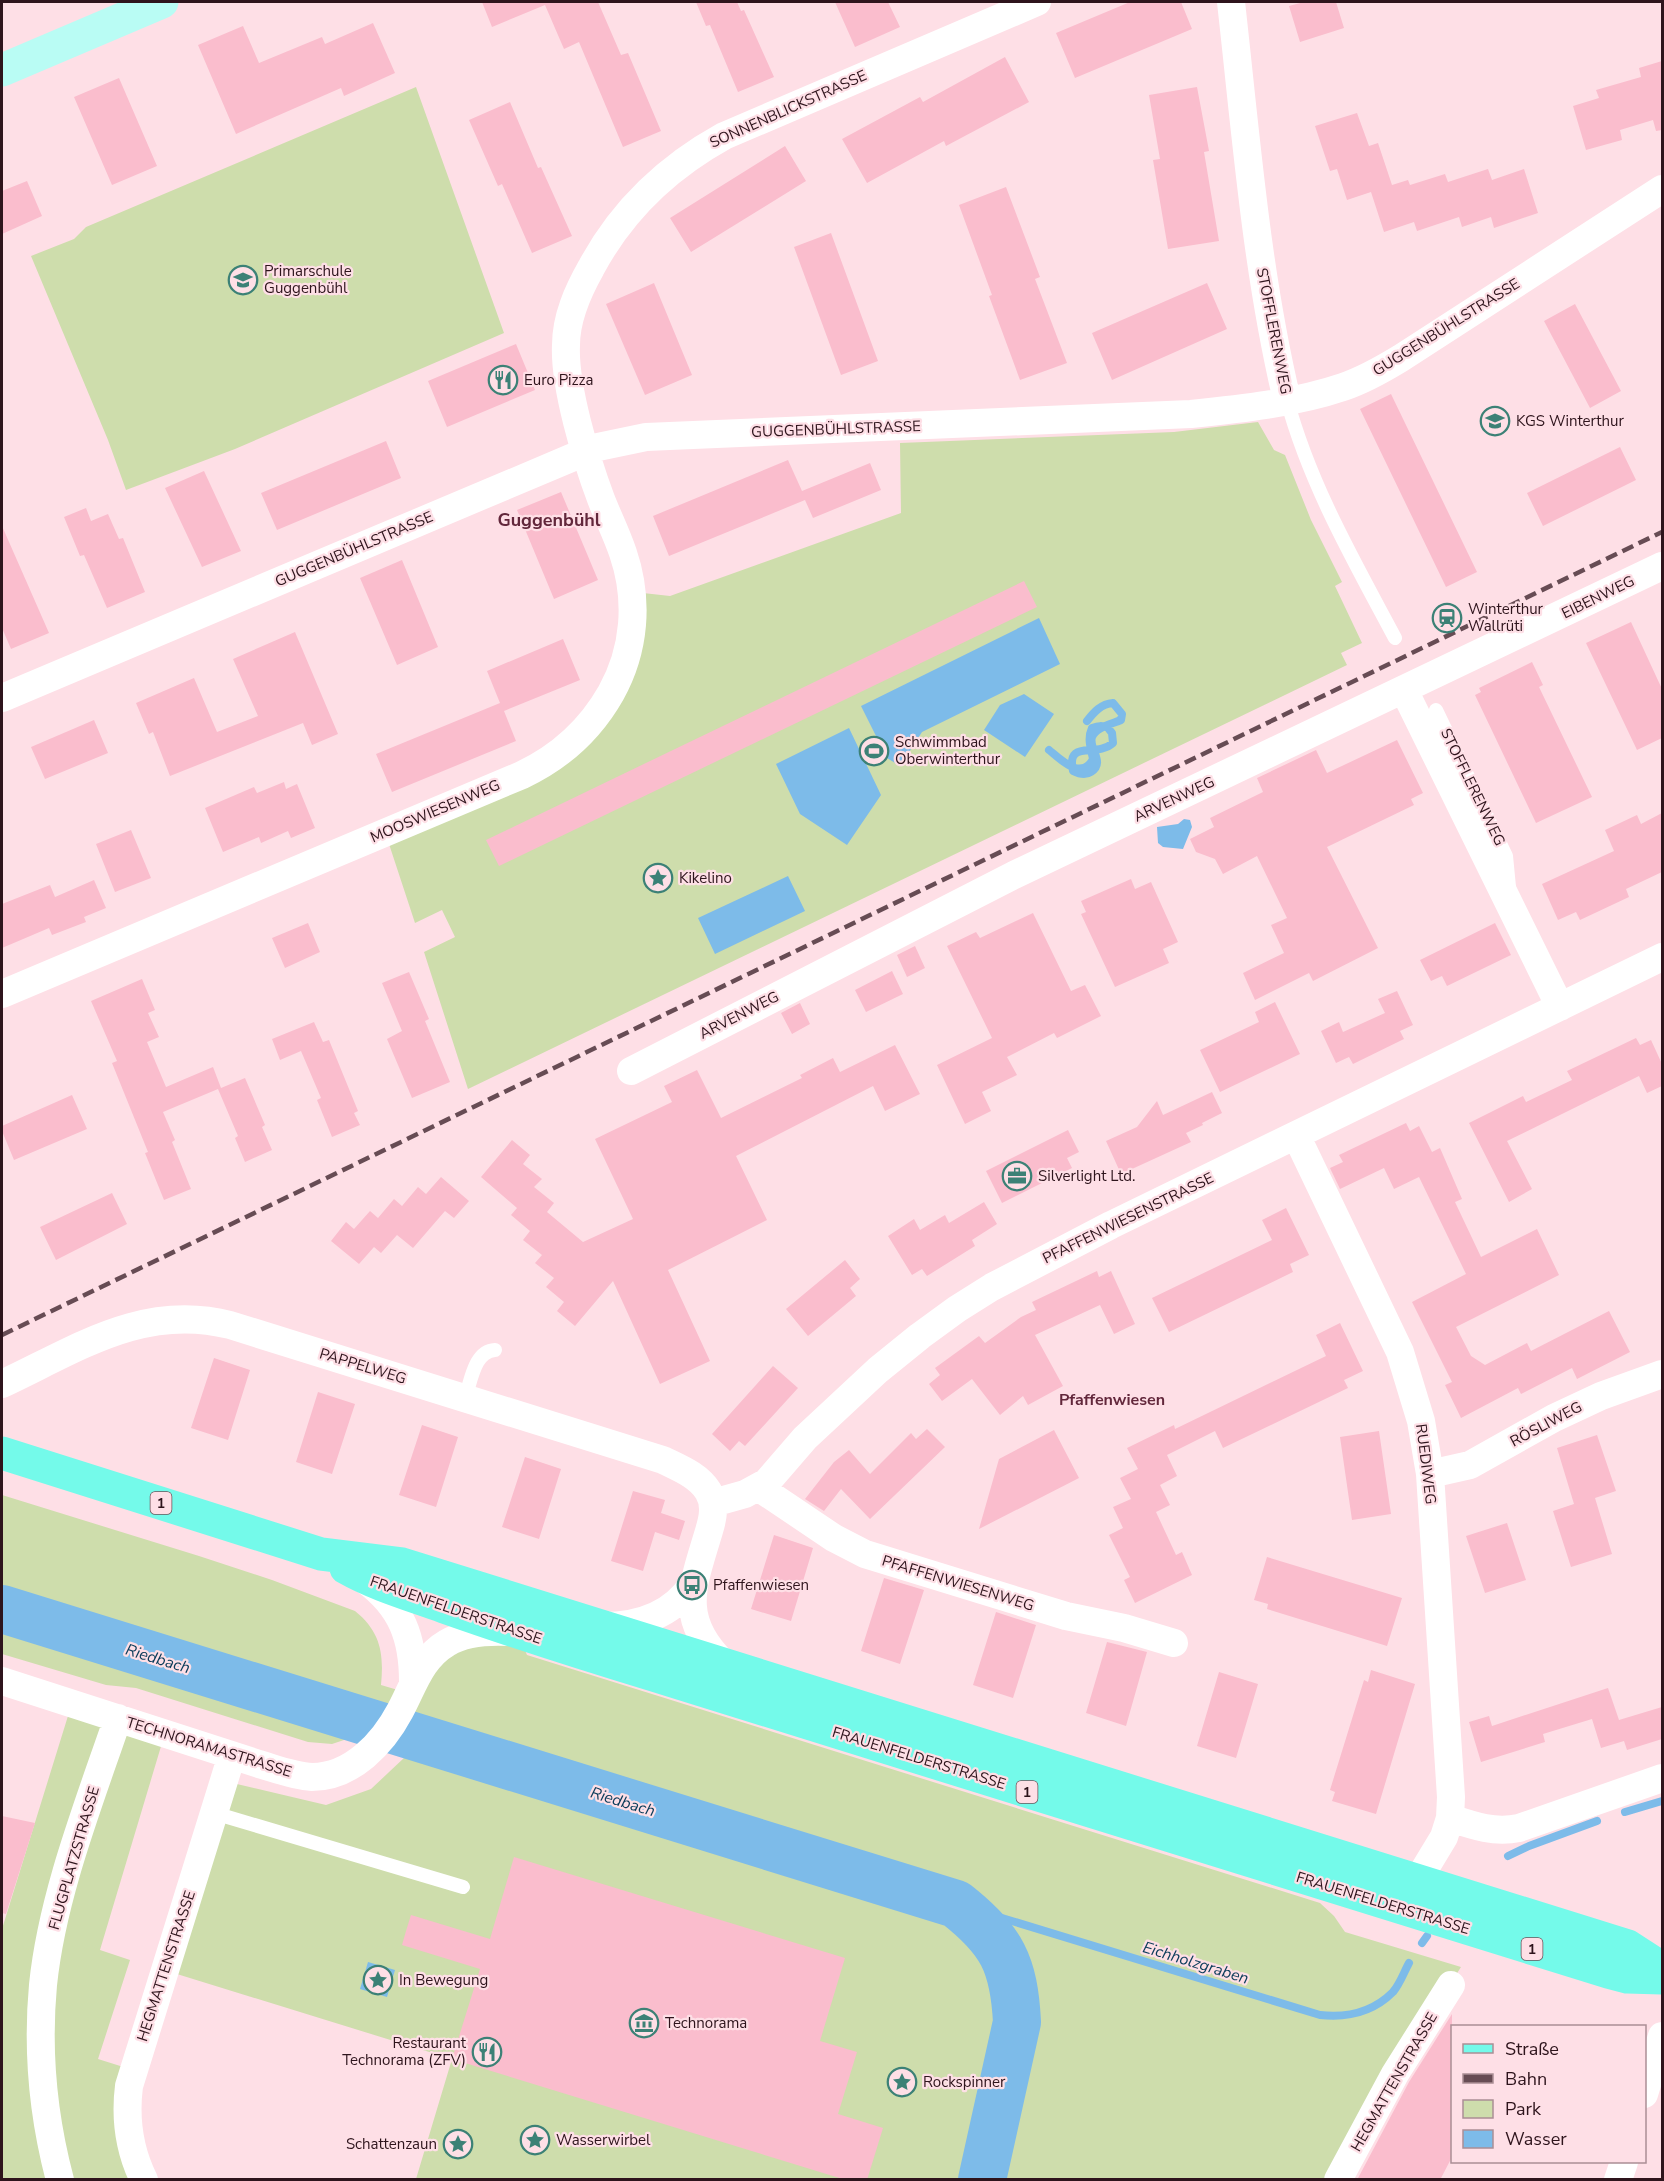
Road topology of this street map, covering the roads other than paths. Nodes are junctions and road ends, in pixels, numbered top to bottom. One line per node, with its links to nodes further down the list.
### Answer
1 (162, 2): 4 (main road)
2 (1036, 2): 7 (street, SONNENBLICKSTRASSE)
3 (1231, 2): 6 (street, STOFFLERENWEG)
4 (2, 70)
5 (1662, 189): 6 (street, GUGGENBÜHLSTRASSE)
6 (1287, 400): 7 (street, GUGGENBÜHLSTRASSE); 9 (lane, STOFFLERENWEG)
7 (586, 452): 11 (street, GUGGENBÜHLSTRASSE); 15 (street, MOOSWIESENWEG)
8 (1662, 566): 10 (street, EIBENWEG)
9 (1395, 638)
10 (1404, 690): 13 (street); 17 (street, ARVENWEG)
11 (2, 698)
12 (1436, 710): 13 (lane, STOFFLERENWEG)
13 (1509, 901): 16 (street)
14 (1662, 957): 16 (street, PFAFFENWIESENSTRASSE)
15 (2, 994)
16 (1560, 1007): 18 (street, PFAFFENWIESENSTRASSE)
17 (631, 1071)
18 (1296, 1135): 24 (street, RUEDIWEG); 25 (street, PFAFFENWIESENSTRASSE)
19 (495, 1350): 22 (lane)
20 (1662, 1374): 24 (street, RÖSLIWEG)
21 (2, 1384): 22 (street, PAPPELWEG)
22 (465, 1398): 26 (street, PAPPELWEG)
23 (2, 1453): 27 (main road, FRAUENFELDERSTRASSE / 1)
24 (1430, 1474): 40 (street, RUEDIWEG)
25 (758, 1487): 26 (street, PFAFFENWIESENSTRASSE); 32 (street, PFAFFENWIESENWEG)
26 (713, 1503): 29 (street)
27 (321, 1554): 28 (main road, FRAUENFELDERSTRASSE / 1); 30 (main road, FRAUENFELDERSTRASSE / 1)
28 (359, 1575): 31 (main road, FRAUENFELDERSTRASSE / 1); 35 (street, TECHNORAMASTRASSE)
29 (693, 1585): 30 (street); 33 (street)
30 (603, 1626): 33 (main road, FRAUENFELDERSTRASSE / 1)
31 (517, 1632): 35 (street, TECHNORAMASTRASSE); 44 (main road, FRAUENFELDERSTRASSE / 1)
32 (1174, 1642)
33 (723, 1663): 41 (main road, FRAUENFELDERSTRASSE / 1)
34 (2, 1681): 36 (street, TECHNORAMASTRASSE)
35 (413, 1682): 37 (street, TECHNORAMASTRASSE)
36 (118, 1718): 37 (street, TECHNORAMASTRASSE); 49 (street, FLUGPLATZSTRASSE)
37 (232, 1755): 39 (street, HEGMATTENSTRASSE)
38 (1662, 1778): 40 (street)
39 (214, 1813): 42 (lane); 50 (street, HEGMATTENSTRASSE)
40 (1450, 1818): 41 (street)
41 (1418, 1880): 43 (main road, FRAUENFELDERSTRASSE / 1)
42 (463, 1887)
43 (1662, 1968)
44 (1662, 1978)
45 (1451, 1985): 51 (street, HEGMATTENSTRASSE)
46 (1662, 2036): 47 (street)
47 (1646, 2088)
48 (1624, 2163): 52 (street)
49 (60, 2180)
50 (144, 2180)
51 (1338, 2180)
52 (1618, 2180)

